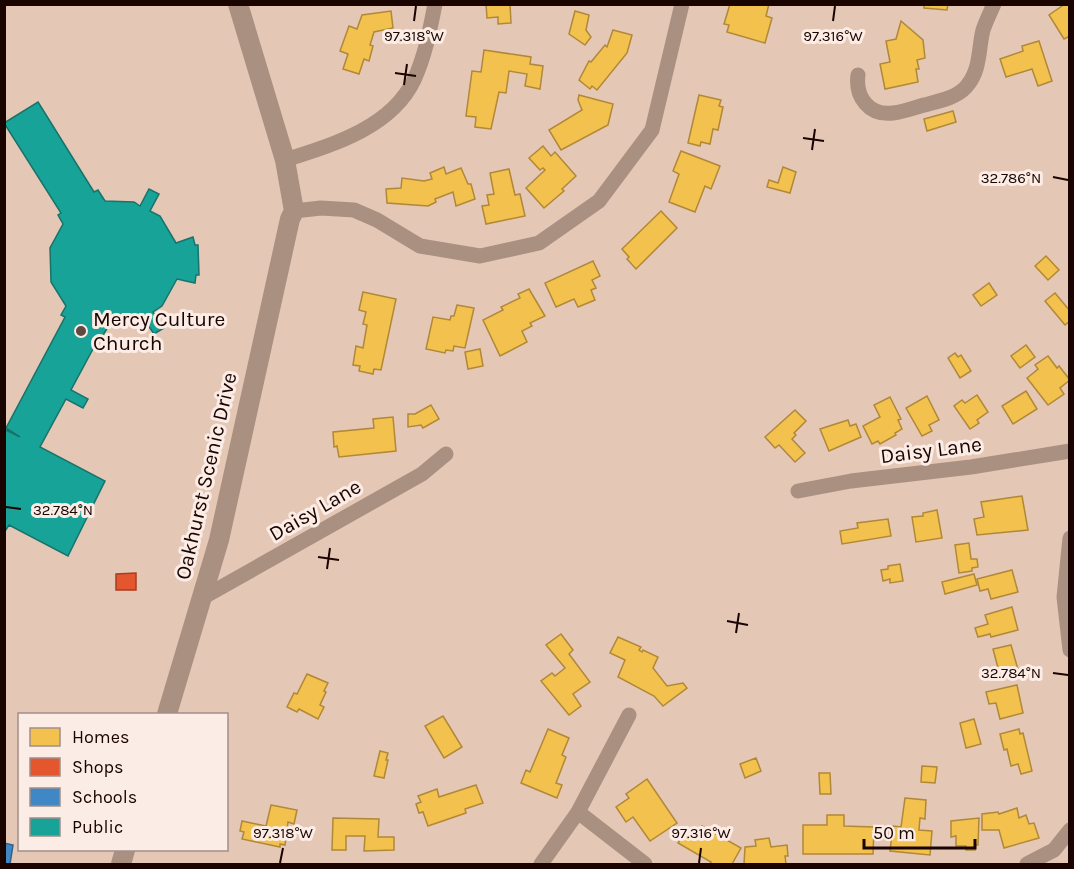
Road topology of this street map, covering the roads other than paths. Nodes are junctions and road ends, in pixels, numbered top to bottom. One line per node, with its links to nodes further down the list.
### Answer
1 (238, 4): 6 (street, Oakhurst Scenic Drive)
2 (435, 4): 6 (street)
3 (682, 4): 7 (street)
4 (994, 4): 5 (street)
5 (858, 75)
6 (285, 160): 7 (street, Oakhurst Scenic Drive)
7 (294, 211): 12 (street, Oakhurst Scenic Drive)
8 (1070, 450): 10 (street, Daisy Lane)
9 (446, 454): 12 (street, Daisy Lane)
10 (798, 491)
11 (1070, 538): 13 (street)
12 (202, 598): 14 (street, Oakhurst Scenic Drive)
13 (1069, 641)
14 (167, 713)
15 (629, 715): 16 (street)
16 (578, 812): 18 (street); 19 (street)
17 (1070, 830): 20 (street)
18 (541, 864)
19 (645, 864)
20 (1027, 864)

